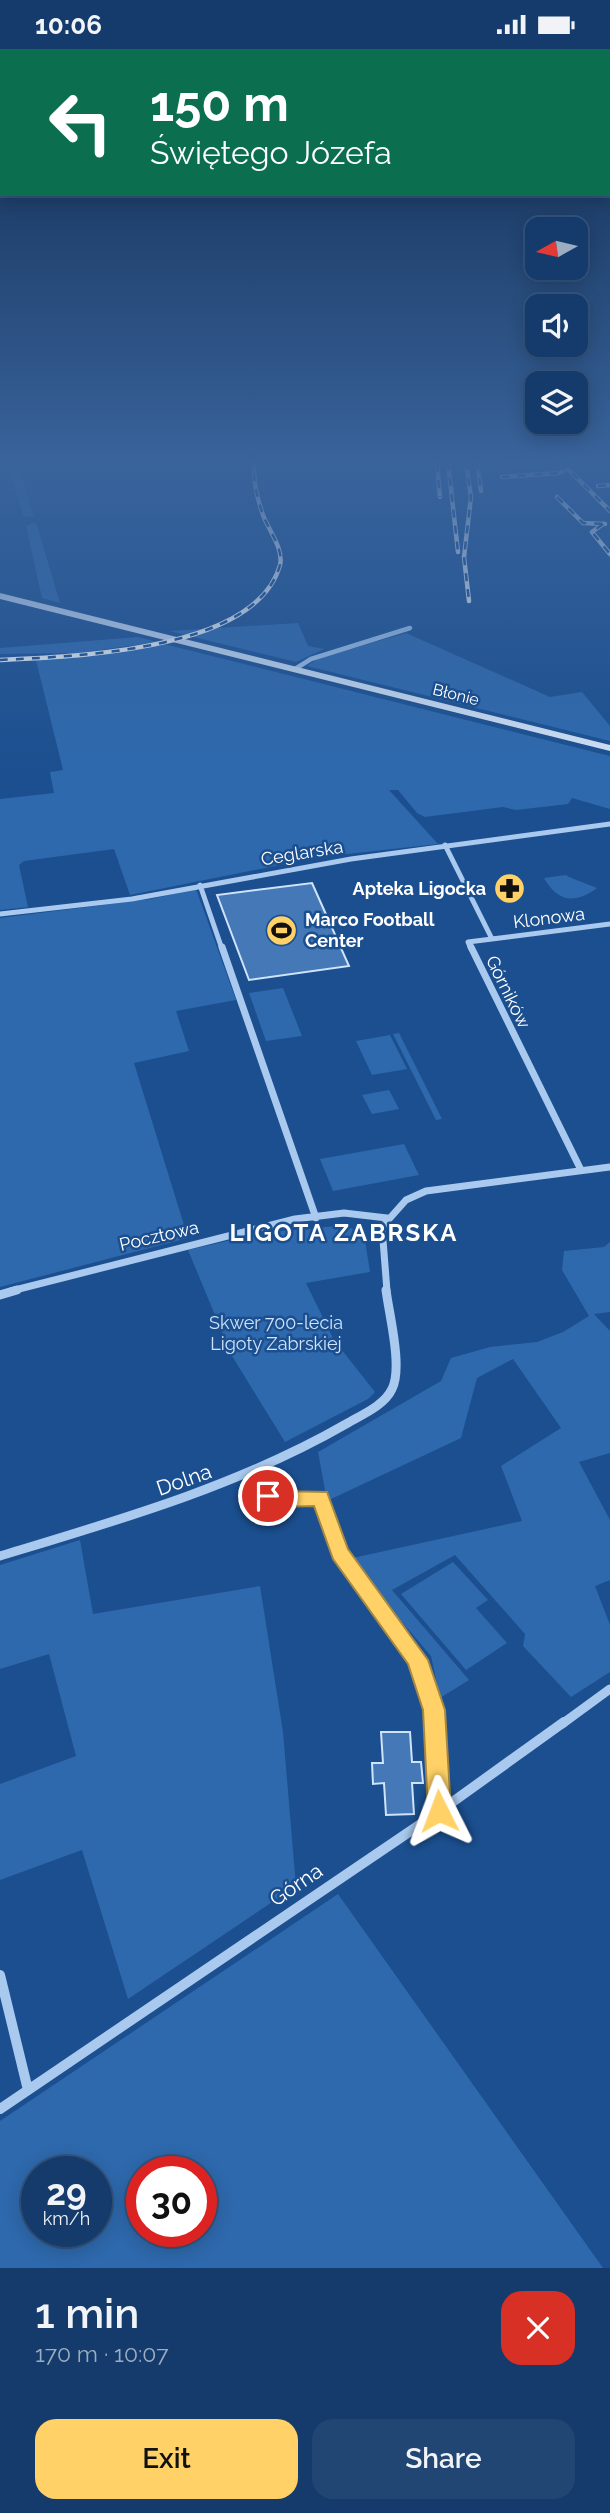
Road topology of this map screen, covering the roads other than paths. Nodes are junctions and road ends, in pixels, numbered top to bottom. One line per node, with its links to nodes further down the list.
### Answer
1 (0, 596): 3 (street, Błonie)
2 (410, 628): 3 (street)
3 (295, 669): 4 (street, Błonie)
4 (610, 748)
5 (610, 824): 6 (street, Ceglarska)
6 (446, 845): 7 (street, Ceglarska); 10 (street, Górników)
7 (200, 885): 8 (street, Ceglarska); 13 (street)
8 (0, 914)
9 (610, 924): 10 (street, Klonowa)
10 (492, 939): 12 (street, Górników)
11 (610, 1167): 12 (street)
12 (581, 1170): 14 (street)
13 (316, 1218): 14 (street, Pocztowa); 15 (street, Pocztowa)
14 (387, 1218): 16 (street, Dolna)
15 (0, 1295)
16 (252, 1474): 17 (street, Dolna); 19 (street)
17 (0, 1556)
18 (610, 1689): 19 (street, Górna)
19 (439, 1811): 21 (street, Górna)
20 (0, 1975): 21 (street)
21 (28, 2090): 22 (street, Górna)
22 (0, 2109)

